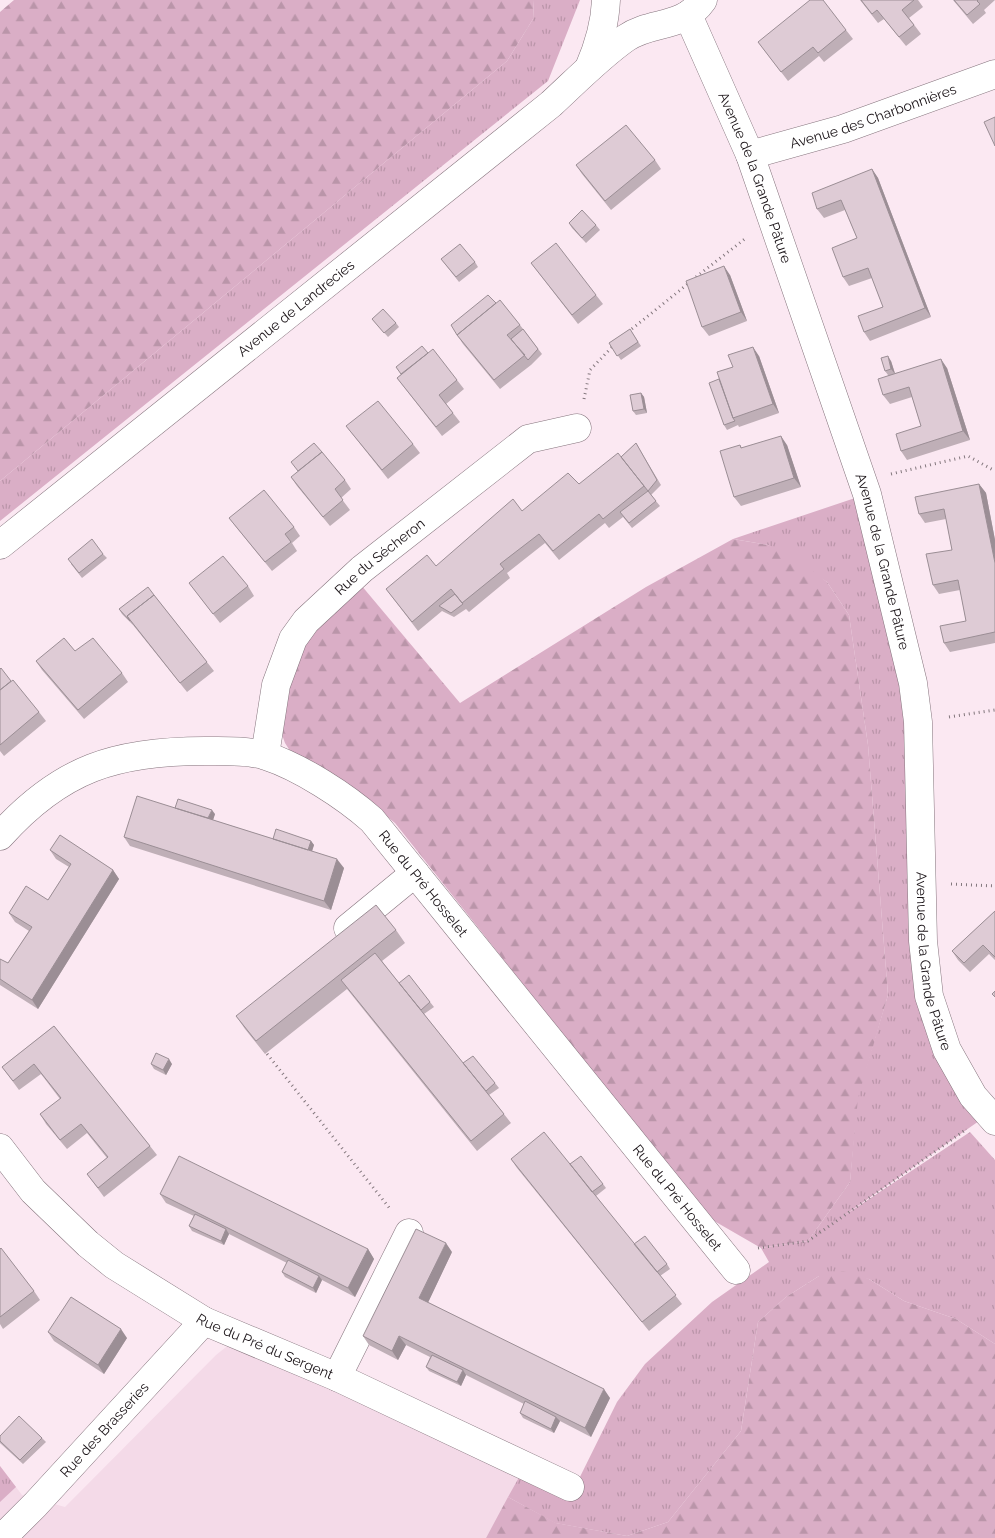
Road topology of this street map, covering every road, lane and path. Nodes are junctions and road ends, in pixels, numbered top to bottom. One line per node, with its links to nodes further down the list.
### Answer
1 (606, 0): 5 (street)
2 (613, 0): 4 (street)
3 (698, 5): 4 (street, Avenue de Landrecies); 7 (street, Avenue de la Grande Pâture)
4 (662, 24): 5 (street, Avenue de Landrecies)
5 (588, 70): 14 (street, Avenue de Landrecies)
6 (995, 74): 7 (street, Avenue des Charbonnières)
7 (750, 155): 8 (street, Avenue de la Grande Pâture)
8 (770, 218): 9 (path); 13 (street, Avenue de la Grande Pâture)
9 (622, 337)
10 (616, 343): 11 (path)
11 (577, 428): 17 (street, Rue du Sécheron)
12 (995, 471): 13 (path)
13 (863, 481): 16 (street, Avenue de la Grande Pâture)
14 (0, 545)
15 (995, 710): 16 (path)
16 (918, 722): 20 (street, Avenue de la Grande Pâture)
17 (264, 755): 18 (street, Rue du Pré Hosselet); 19 (street, Rue du Pré Hosselet)
18 (0, 836)
19 (415, 873): 22 (street); 27 (street, Rue du Pré Hosselet)
20 (923, 883): 21 (path); 24 (street, Avenue de la Grande Pâture)
21 (995, 886)
22 (331, 943)
23 (263, 1049): 26 (path)
24 (992, 1118): 27 (path)
25 (0, 1148): 28 (street, Rue du Pré du Sergent)
26 (409, 1233): 29 (street)
27 (729, 1262)
28 (204, 1321): 29 (street, Rue du Pré du Sergent); 31 (street, Rue des Brasseries)
29 (337, 1377): 30 (street, Rue du Pré du Sergent)
30 (570, 1488)
31 (2, 1538)

